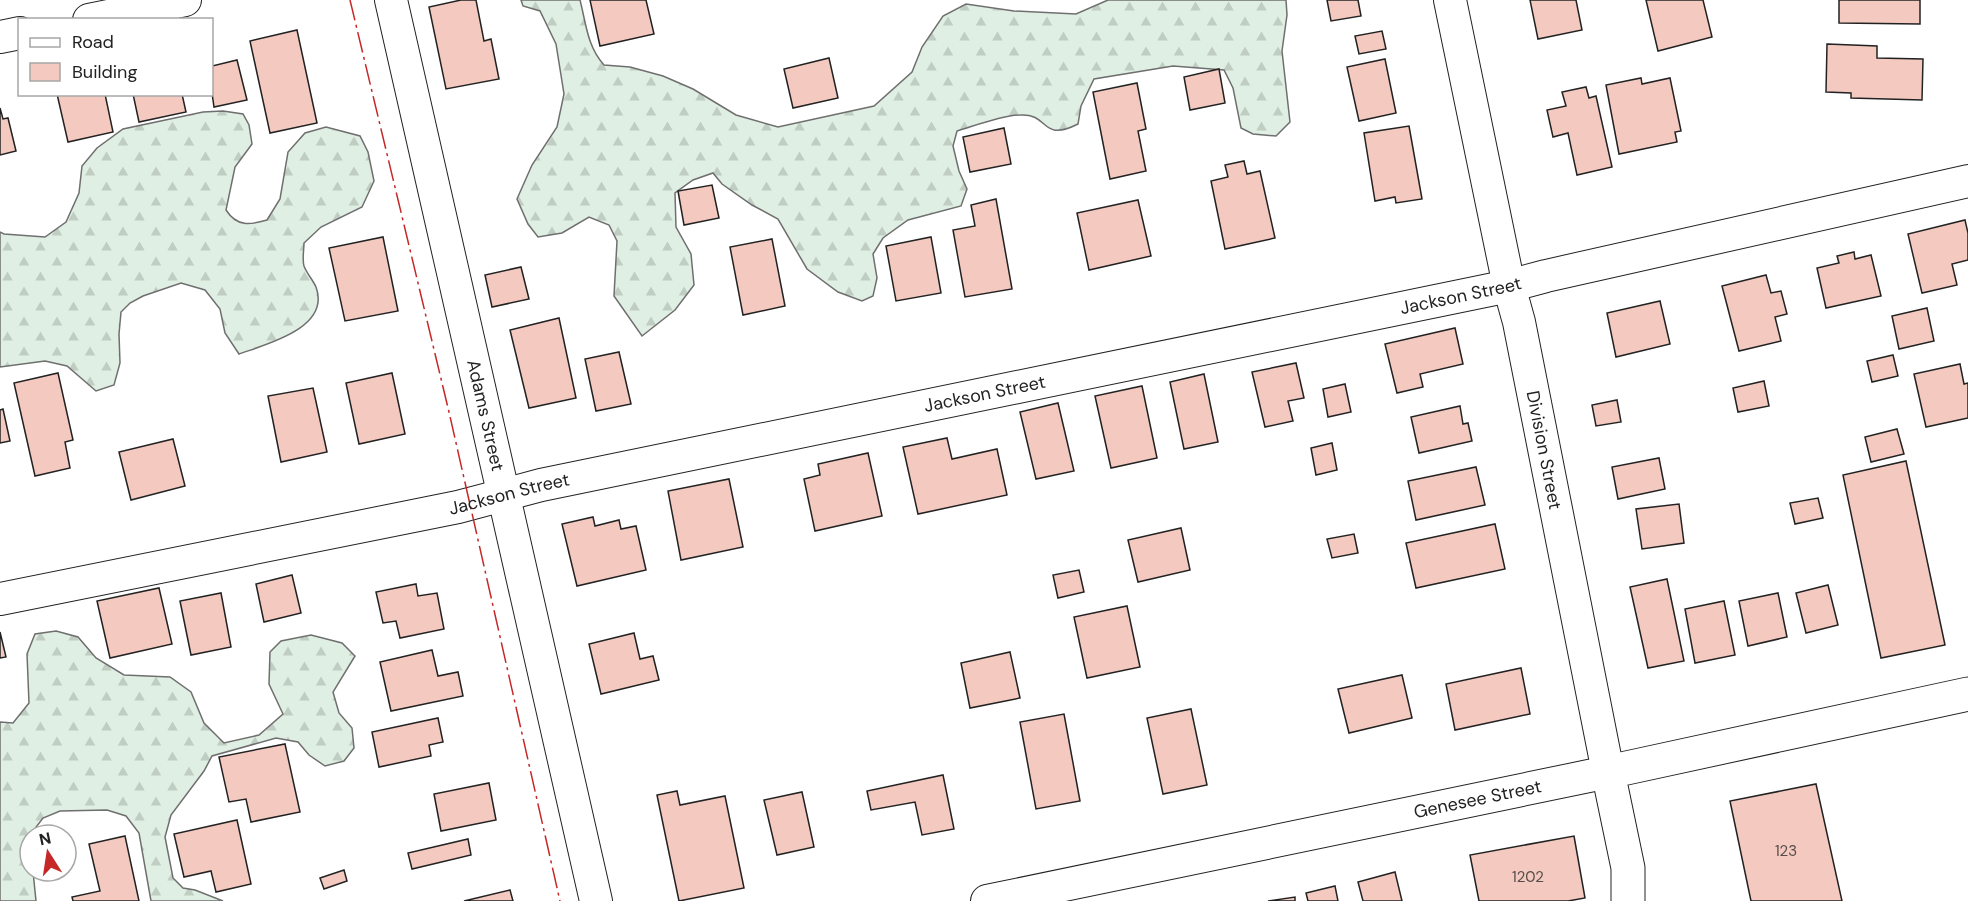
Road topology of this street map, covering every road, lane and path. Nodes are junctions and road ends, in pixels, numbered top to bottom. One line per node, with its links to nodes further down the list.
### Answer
1 (186, 0): 4 (street)
2 (391, 0): 9 (street, Adams Street)
3 (1450, 0): 8 (street, Division Street)
4 (99, 18)
5 (18, 33): 6 (street)
6 (0, 37)
7 (1968, 181): 8 (street, Jackson Street)
8 (1509, 286): 9 (street, Jackson Street); 12 (street, Division Street)
9 (504, 495): 10 (street, Jackson Street); 13 (street, Adams Street)
10 (0, 599)
11 (1968, 694): 12 (street, Genesee Street)
12 (1608, 772): 14 (street, Genesee Street); 15 (street, Division Street)
13 (596, 901)
14 (987, 901)
15 (1628, 901)

